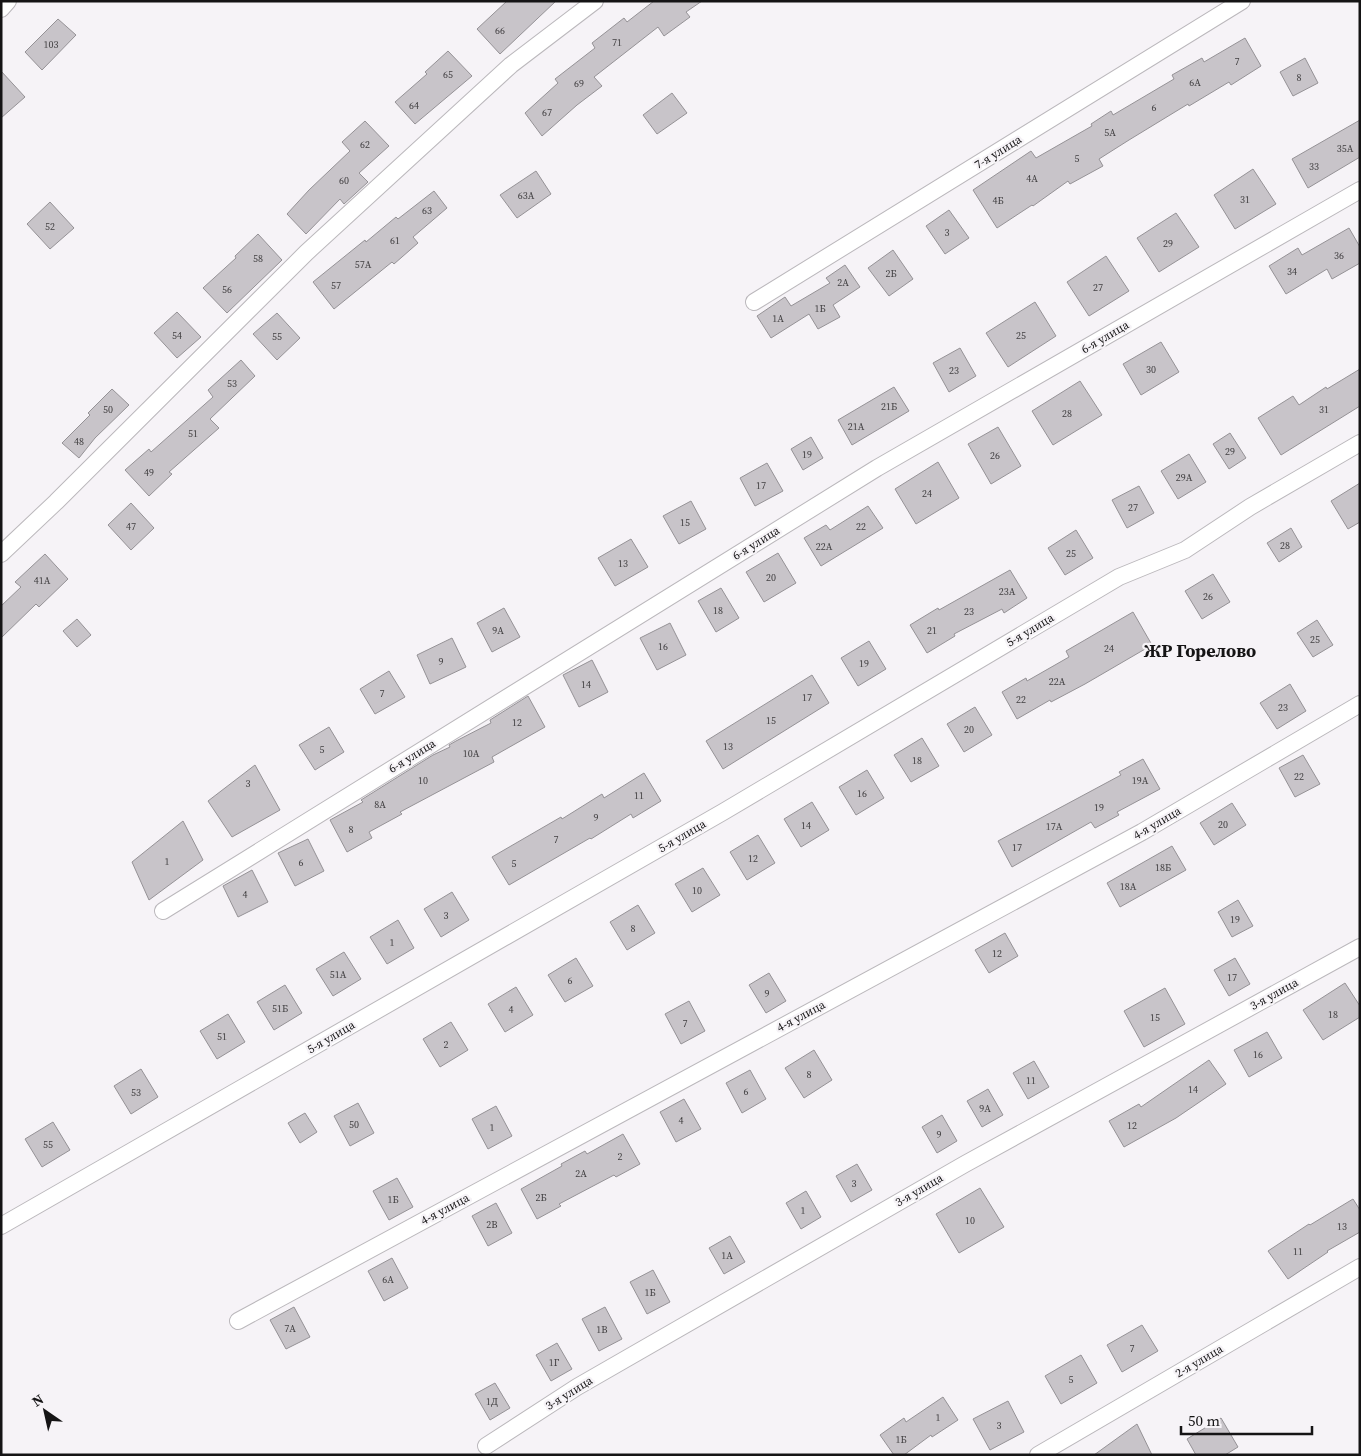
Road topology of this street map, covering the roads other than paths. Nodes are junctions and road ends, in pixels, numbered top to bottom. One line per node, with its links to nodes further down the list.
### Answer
1 (8, 1): 4 (street)
2 (595, 1): 8 (street)
3 (1242, 1): 6 (street, 7-я улица)
4 (1, 9)
5 (1360, 190): 10 (street, 6-я улица)
6 (754, 302)
7 (1360, 443): 12 (street, 5-я улица)
8 (1, 554)
9 (1360, 704): 14 (street, 4-я улица)
10 (163, 911)
11 (1360, 947): 15 (street, 3-я улица)
12 (1, 1226)
13 (1360, 1267): 16 (street, 2-я улица)
14 (238, 1321)
15 (486, 1446)
16 (1038, 1455)

